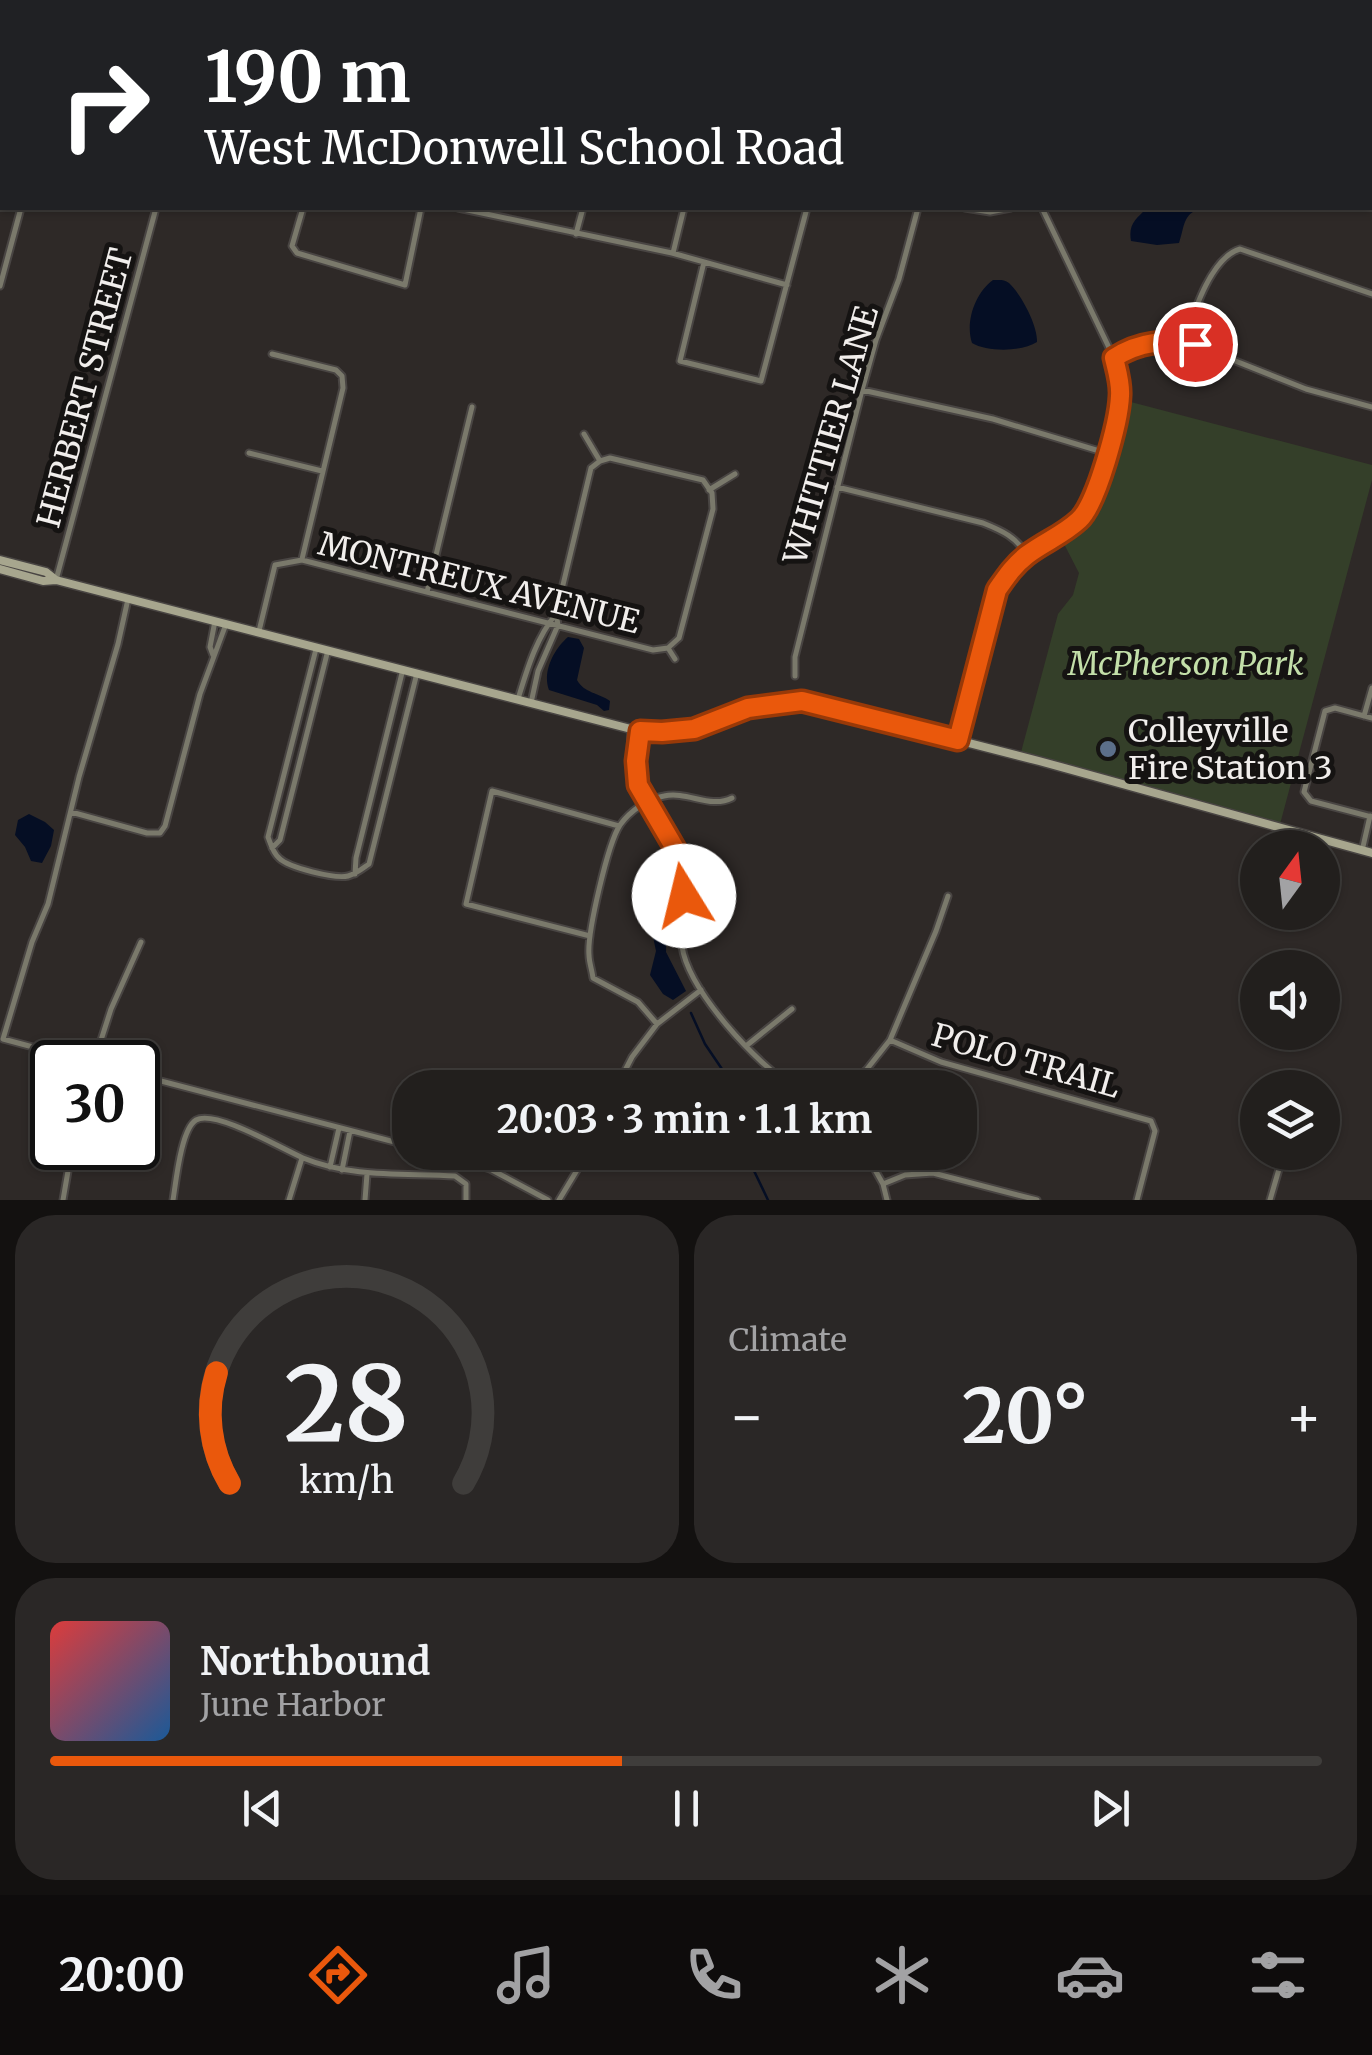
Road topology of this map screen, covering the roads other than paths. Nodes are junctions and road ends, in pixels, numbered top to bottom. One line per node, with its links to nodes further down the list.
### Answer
1 (20, 210): 15 (street)
2 (155, 210): 35 (street, HERBERT STREET)
3 (301, 210): 4 (street)
4 (421, 210)
5 (475, 210): 11 (street)
6 (582, 210): 11 (street)
7 (683, 210): 12 (street)
8 (806, 210): 14 (street)
9 (917, 210): 20 (street, WHITTIER LANE)
10 (1043, 210): 19 (street)
11 (576, 234): 12 (street)
12 (672, 254): 13 (street)
13 (704, 262): 14 (street); 14 (street)
14 (786, 285)
15 (0, 286)
16 (1372, 294): 17 (street)
17 (1184, 342): 19 (street); 22 (street)
18 (272, 354): 27 (street)
19 (1114, 358): 25 (street)
20 (862, 390): 25 (street); 29 (street, WHITTIER LANE)
21 (472, 407): 36 (street)
22 (1372, 407)
23 (584, 434): 26 (street)
24 (249, 453): 27 (street)
25 (1107, 454): 31 (street)
26 (600, 461): 30 (street); 38 (street)
27 (322, 470): 33 (street)
28 (736, 474): 30 (street)
29 (837, 486): 31 (street); 52 (street, WHITTIER LANE)
30 (709, 490): 45 (street)
31 (1027, 555): 61 (street)
32 (0, 560): 35 (main road)
33 (302, 560): 36 (street, MONTREUX AVENUE); 43 (street, MONTREUX AVENUE)
34 (0, 569): 35 (main road)
35 (56, 580): 37 (main road)
36 (427, 592): 40 (street, MONTREUX AVENUE)
37 (128, 598): 39 (main road); 64 (street)
38 (556, 614): 40 (street); 42 (street)
39 (215, 621): 41 (main road); 47 (street)
40 (548, 623): 42 (street, MONTREUX AVENUE); 56 (street)
41 (226, 624): 43 (main road); 47 (street)
42 (558, 625): 45 (street, MONTREUX AVENUE); 58 (street)
43 (259, 632): 44 (main road)
44 (317, 647): 46 (main road); 51 (street)
45 (668, 648): 48 (street, MONTREUX AVENUE)
46 (328, 650): 49 (main road); 53 (street)
47 (213, 656): 64 (street)
48 (675, 659)
49 (403, 670): 50 (main road); 55 (street)
50 (417, 673): 56 (main road); 57 (street)
51 (309, 676): 53 (street); 67 (street)
52 (796, 676)
53 (321, 679): 67 (street)
54 (1372, 688): 59 (street)
55 (397, 696): 57 (street); 70 (street)
56 (518, 699): 58 (main road)
57 (410, 700): 70 (street)
58 (531, 703): 60 (main road)
59 (1368, 717): 65 (street)
60 (636, 730): 61 (main road); 63 (street)
61 (958, 740): 68 (main road)
62 (732, 798): 63 (street)
63 (646, 800): 66 (street); 74 (street)
64 (72, 812): 77 (street)
65 (1371, 817): 68 (street)
66 (619, 826): 72 (street); 72 (street)
67 (272, 848): 70 (street)
68 (1362, 851): 69 (main road)
69 (1372, 854)
70 (355, 874)
71 (948, 896): 79 (street)
72 (590, 936): 76 (street)
73 (141, 942): 78 (street)
74 (701, 990): 76 (street); 81 (street)
75 (792, 1009): 81 (street)
76 (657, 1024): 82 (street)
77 (2, 1039): 80 (street)
78 (99, 1040)
79 (890, 1040): 84 (street); 108 (street, POLO TRAIL)
80 (30, 1046)
81 (746, 1046): 83 (street)
82 (625, 1070)
83 (772, 1070)
84 (865, 1070)
85 (160, 1081): 86 (street)
86 (339, 1128): 87 (street); 90 (street)
87 (350, 1130): 88 (street); 92 (street)
88 (392, 1141)
89 (302, 1158): 90 (street); 100 (street); 101 (street)
90 (330, 1167): 92 (street)
91 (68, 1170): 99 (street)
92 (342, 1170): 97 (street)
93 (492, 1170): 104 (street)
94 (577, 1170): 105 (street)
95 (875, 1170): 98 (street)
96 (1279, 1170): 109 (street)
97 (367, 1174): 102 (street); 103 (street)
98 (883, 1184): 106 (street); 107 (street)
99 (62, 1200)
100 (173, 1200)
101 (288, 1200)
102 (365, 1200)
103 (466, 1200)
104 (548, 1200)
105 (559, 1200)
106 (888, 1200)
107 (1037, 1200)
108 (1137, 1200)
109 (1270, 1200)

